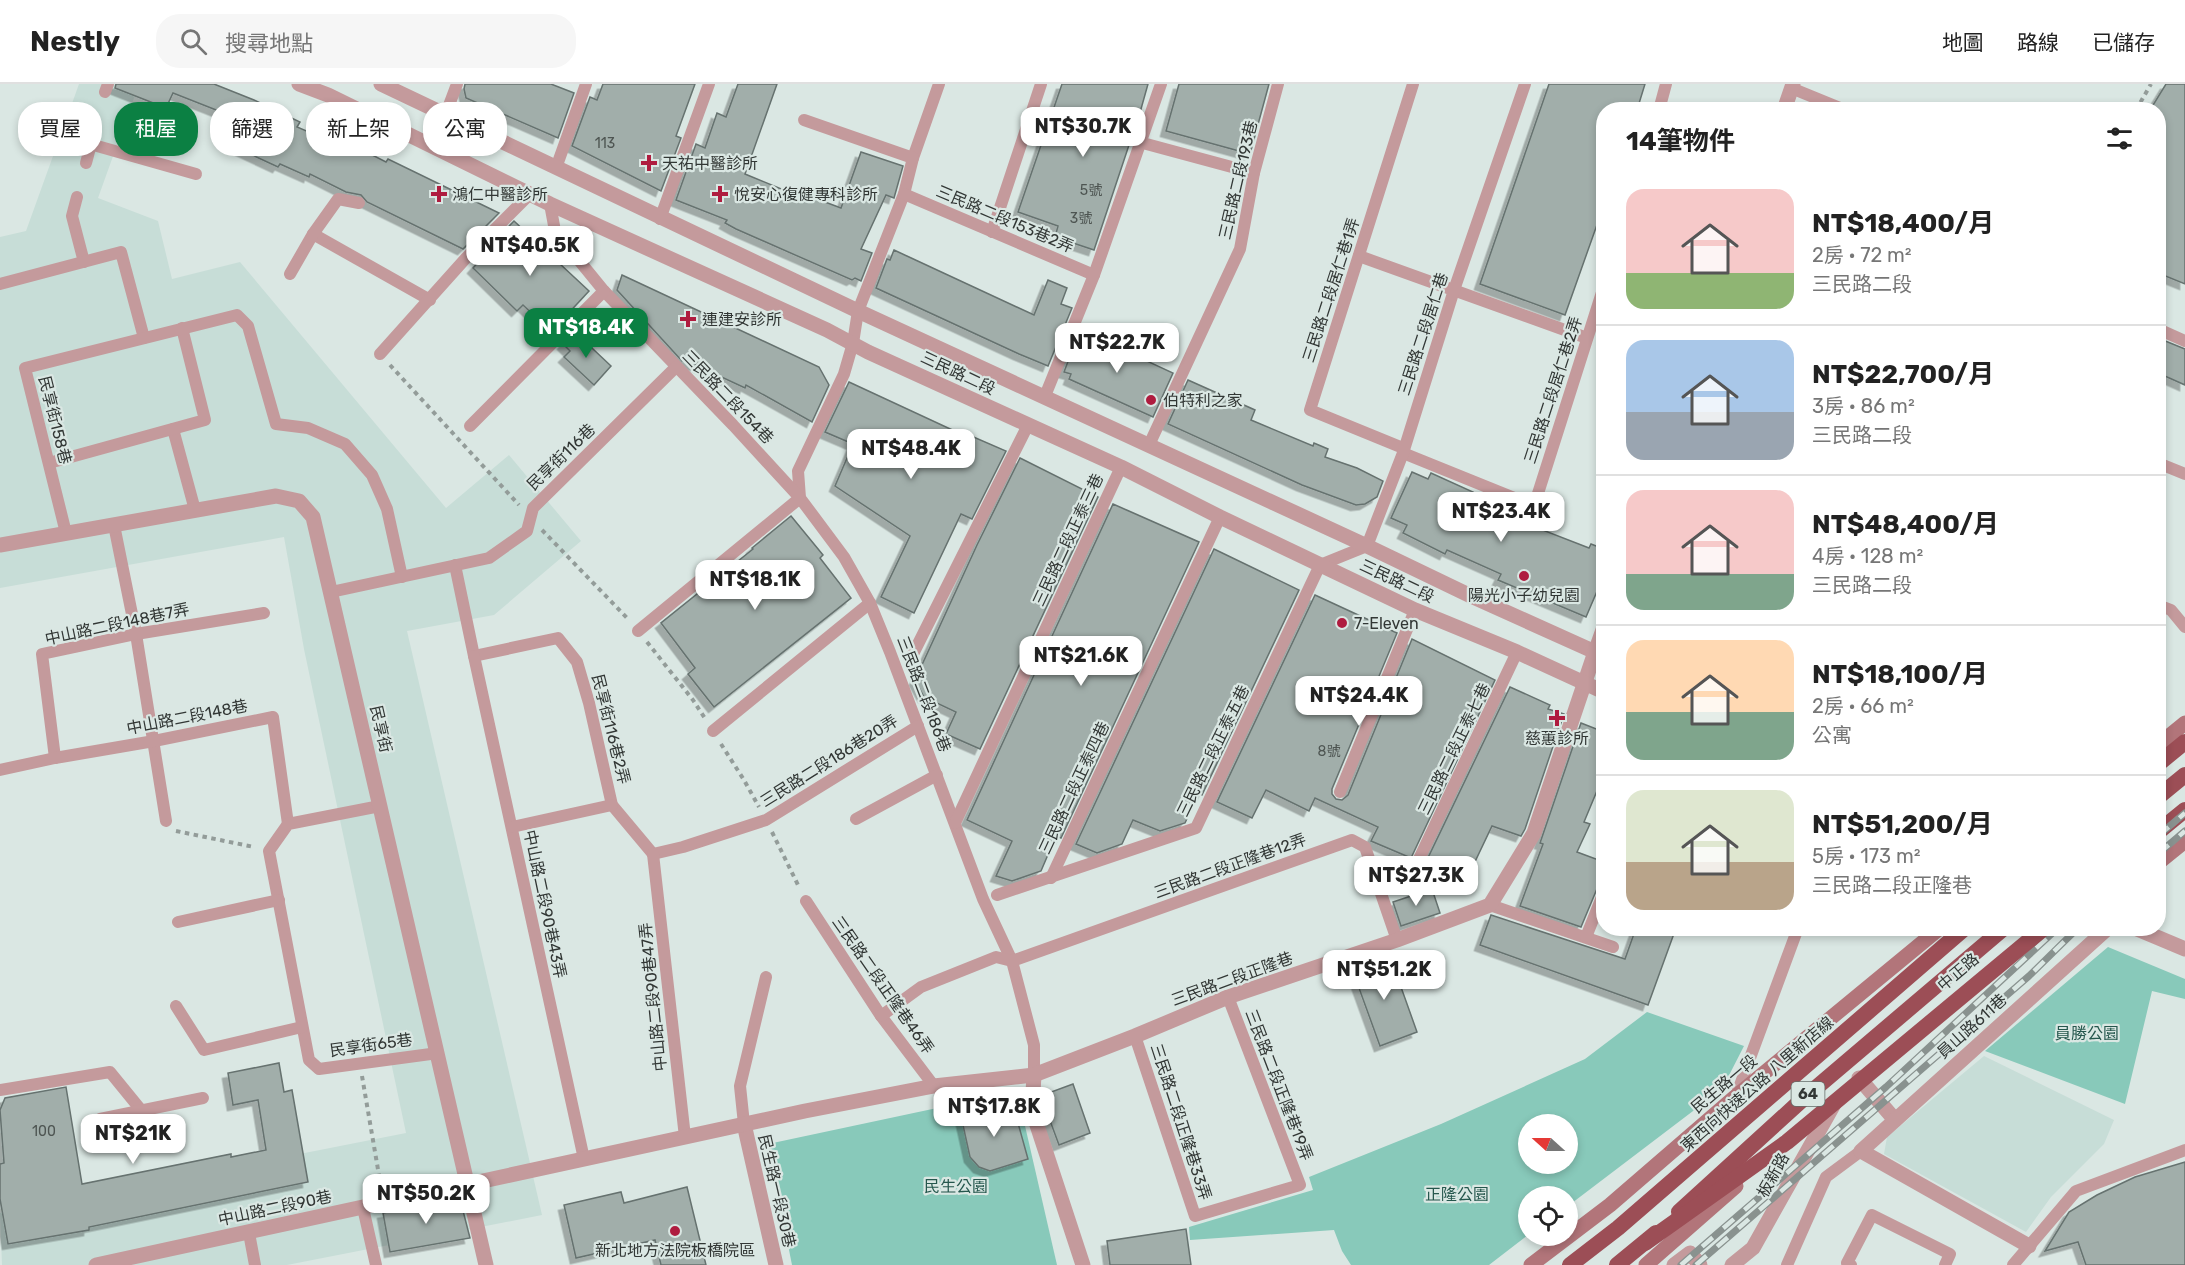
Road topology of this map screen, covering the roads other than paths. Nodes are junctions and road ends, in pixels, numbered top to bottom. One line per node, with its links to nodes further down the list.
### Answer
1 (299, 84): 14 (street, 三民路二段)
2 (381, 84): 19 (street, 三民路二段)
3 (457, 84): 15 (lane)
4 (586, 84): 27 (lane)
5 (709, 84): 35 (lane)
6 (939, 84): 25 (lane)
7 (1041, 84): 36 (lane)
8 (1161, 84): 21 (lane)
9 (1278, 84): 28 (lane, 三民路二段193巷)
10 (1413, 84): 38 (lane, 三民路二段居仁巷1弄)
11 (1525, 84): 43 (lane, 三民路二段居仁巷)
12 (1666, 84): 16 (lane)
13 (1792, 86): 17 (street); 18 (lane)
14 (330, 89): 30 (street, 三民路二段)
15 (450, 102)
16 (1661, 102)
17 (1787, 102)
18 (1827, 102)
19 (423, 105)
20 (804, 120): 25 (lane)
21 (1139, 142): 28 (lane); 41 (lane)
22 (507, 145): 27 (street, 三民路二段)
23 (102, 147): 29 (lane)
24 (86, 156): 26 (lane)
25 (913, 158): 31 (lane)
26 (86, 163)
27 (556, 168): 35 (street, 三民路二段)
28 (1254, 173): 60 (lane, 三民路二段193巷)
29 (196, 174)
30 (530, 194): 34 (street, 三民路二段); 45 (lane)
31 (904, 194): 36 (lane, 三民路二段153巷2弄); 47 (lane)
32 (77, 196): 39 (lane)
33 (359, 202): 37 (lane)
34 (550, 204): 44 (lane, 三民路二段154巷); 53 (street, 三民路二段)
35 (660, 219): 47 (street, 三民路二段)
36 (992, 232): 41 (lane, 三民路二段153巷2弄)
37 (313, 234): 40 (lane); 45 (lane)
38 (1359, 256): 43 (lane); 61 (lane, 三民路二段居仁巷1弄)
39 (84, 262): 42 (lane); 50 (lane)
40 (290, 274)
41 (1094, 274): 56 (lane)
42 (0, 284)
43 (1454, 290): 51 (lane); 61 (lane, 三民路二段居仁巷)
44 (604, 291): 55 (lane, 三民路二段154巷); 58 (lane)
45 (430, 300): 54 (lane)
46 (1596, 310): 51 (lane, 三民路二段居仁巷2弄)
47 (858, 311): 53 (lane); 56 (street, 三民路二段)
48 (182, 328): 50 (lane, 民享街158巷); 59 (lane); 75 (lane, 民享街158巷)
49 (2166, 333): 52 (lane)
50 (144, 338): 62 (lane, 民享街158巷)
51 (1587, 338): 61 (lane, 三民路二段居仁巷2弄)
52 (2185, 341)
53 (853, 343): 57 (street, 三民路二段); 66 (lane)
54 (380, 354)
55 (676, 367): 66 (lane, 三民路二段154巷); 73 (lane, 民享街116巷)
56 (1045, 396): 60 (street, 三民路二段)
57 (1028, 425): 64 (street, 三民路二段); 86 (lane)
58 (470, 426)
59 (173, 429): 62 (lane); 67 (lane)
60 (1149, 445): 72 (street, 三民路二段)
61 (1403, 450): 72 (lane, 三民路二段居仁巷)
62 (49, 463): 70 (lane, 民享街158巷)
63 (2166, 466): 65 (lane)
64 (1121, 467): 68 (street, 三民路二段); 110 (lane, 三民路二段正泰三巷)
65 (2185, 474)
66 (800, 498): 77 (lane, 三民路二段186巷); 82 (lane)
67 (195, 510): 69 (street, 民享街); 76 (street, 民享街)
68 (1220, 517): 74 (street, 三民路二段); 118 (lane, 三民路二段正泰四巷)
69 (114, 525): 70 (street, 民享街); 83 (lane)
70 (66, 533): 71 (street, 民享街)
71 (0, 545)
72 (1367, 546): 74 (lane); 85 (street, 三民路二段)
73 (455, 565): 75 (lane, 民享街116巷); 87 (lane)
74 (1320, 565): 79 (street, 三民路二段); 118 (lane, 三民路二段正泰五巷)
75 (402, 577): 76 (lane, 民享街116巷)
76 (331, 592): 106 (street, 民享街)
77 (870, 603): 92 (lane, 三民路二段186巷); 93 (lane)
78 (2166, 608): 81 (lane)
79 (1415, 610): 84 (street, 三民路二段); 104 (lane)
80 (264, 612): 83 (lane, 中山路二段148巷7弄)
81 (2185, 627)
82 (638, 631)
83 (136, 634): 95 (lane); 98 (lane, 中山路二段148巷7弄)
84 (1517, 652): 89 (street, 三民路二段); 117 (lane, 三民路二段正泰七巷)
85 (1596, 652)
86 (913, 654)
87 (474, 656): 105 (lane, 民享街116巷2弄); 113 (lane, 中山路二段90巷43弄)
88 (1596, 659): 89 (street)
89 (1584, 683): 90 (street, 三民路二段); 122 (street)
90 (1596, 688)
91 (2185, 723): 94 (main road)
92 (918, 726): 101 (lane, 三民路二段186巷); 115 (lane, 三民路二段186巷20弄)
93 (712, 730)
94 (2166, 738)
95 (154, 741): 98 (lane, 中山路二段148巷); 109 (lane); 111 (lane, 中山路二段148巷)
96 (2185, 742): 97 (highway)
97 (2166, 757)
98 (55, 758): 99 (lane, 中山路二段148巷)
99 (0, 770)
100 (2185, 773): 102 (main road); 103 (highway)
101 (937, 775): 108 (lane); 110 (lane, 三民路二段186巷)
102 (2166, 787)
103 (2166, 790)
104 (1340, 792)
105 (612, 805): 113 (lane); 115 (lane, 民享街116巷2弄)
106 (380, 806): 111 (lane); 144 (street, 民享街)
107 (2185, 810): 112 (highway)
108 (856, 819)
109 (166, 821)
110 (955, 823): 137 (lane, 三民路二段186巷)
111 (288, 824): 120 (lane, 民享街65巷)
112 (2166, 825)
113 (512, 827): 159 (lane, 中山路二段90巷43弄)
114 (2185, 841): 116 (main road)
115 (653, 854): 156 (lane, 中山路二段90巷47弄)
116 (2166, 856)
117 (1419, 859)
118 (1051, 878): 119 (lane, 三民路二段正泰五巷)
119 (997, 895)
120 (279, 900): 124 (lane); 142 (lane, 民享街65巷)
121 (806, 901): 141 (lane, 三民路二段正隆巷46弄)
122 (1491, 904): 133 (lane); 134 (street, 三民路二段正隆巷)
123 (1596, 912): 133 (lane)
124 (178, 922)
125 (1795, 936): 150 (lane)
126 (1931, 936): 150 (main road, 民生路一段)
127 (1956, 936): 174 (highway, 東西向快速公路 八里新店線 / 64)
128 (1995, 936): 164 (highway, 64, bridge)
129 (2028, 936): 146 (main road, 中正路)
130 (2034, 936): 164 (highway, bridge)
131 (2099, 936): 154 (street, 員山路611巷)
132 (2154, 936): 136 (street)
133 (1586, 938): 135 (lane)
134 (1397, 940): 137 (lane, 三民路二段正隆巷12弄); 139 (street, 三民路二段正隆巷)
135 (1613, 947)
136 (2185, 949)
137 (1012, 962): 141 (lane); 145 (lane, 三民路二段186巷)
138 (766, 977): 155 (lane)
139 (1228, 997): 143 (street, 三民路二段正隆巷); 161 (lane, 三民路二段正隆巷19弄)
140 (176, 1006): 142 (lane)
141 (881, 1016): 147 (lane, 三民路二段正隆巷46弄)
142 (302, 1027): 144 (lane, 民享街65巷)
143 (1135, 1036): 145 (street, 三民路二段正隆巷); 161 (lane, 三民路二段正隆巷33弄)
144 (438, 1053): 160 (street, 民享街)
145 (1034, 1075): 147 (street, 三民路二段正隆巷); 172 (street)
146 (1859, 1078): 149 (main road); 154 (street)
147 (934, 1086): 155 (street, 三民路二段正隆巷)
148 (0, 1090): 152 (lane)
149 (1838, 1096): 176 (main road); 179 (street, 板新路)
150 (1735, 1097): 173 (main road, 民生路一段)
151 (203, 1098): 152 (lane)
152 (141, 1110): 153 (lane)
153 (100, 1119)
154 (1894, 1120): 158 (street, 員山路611巷)
155 (744, 1124): 156 (street, 中山路二段90巷); 171 (street, 民生路一段30巷)
156 (686, 1137): 159 (street, 中山路二段90巷)
157 (2185, 1150): 165 (lane)
158 (1861, 1151): 165 (street); 180 (lane, 員山路611巷)
159 (584, 1159): 160 (street, 中山路二段90巷)
160 (468, 1185): 162 (street, 中山路二段90巷); 170 (street, 民享街)
161 (1300, 1185)
162 (363, 1208): 163 (street, 中山路二段90巷); 169 (lane)
163 (249, 1233): 166 (street, 中山路二段90巷); 168 (lane)
164 (1645, 1243): 175 (highway, 64)
165 (2029, 1246): 183 (lane)
166 (138, 1261): 167 (street, 中山路二段90巷)
167 (96, 1265)
168 (255, 1265)
169 (376, 1265)
170 (486, 1265)
171 (776, 1265)
172 (1083, 1265)
173 (1531, 1265)
174 (1570, 1265)
175 (1617, 1265)
176 (1646, 1265)
177 (1674, 1265): 178 (street)
178 (1700, 1265)
179 (1732, 1265)
180 (1787, 1265)
181 (1851, 1265): 182 (lane)
182 (1945, 1265)
183 (2013, 1265)

